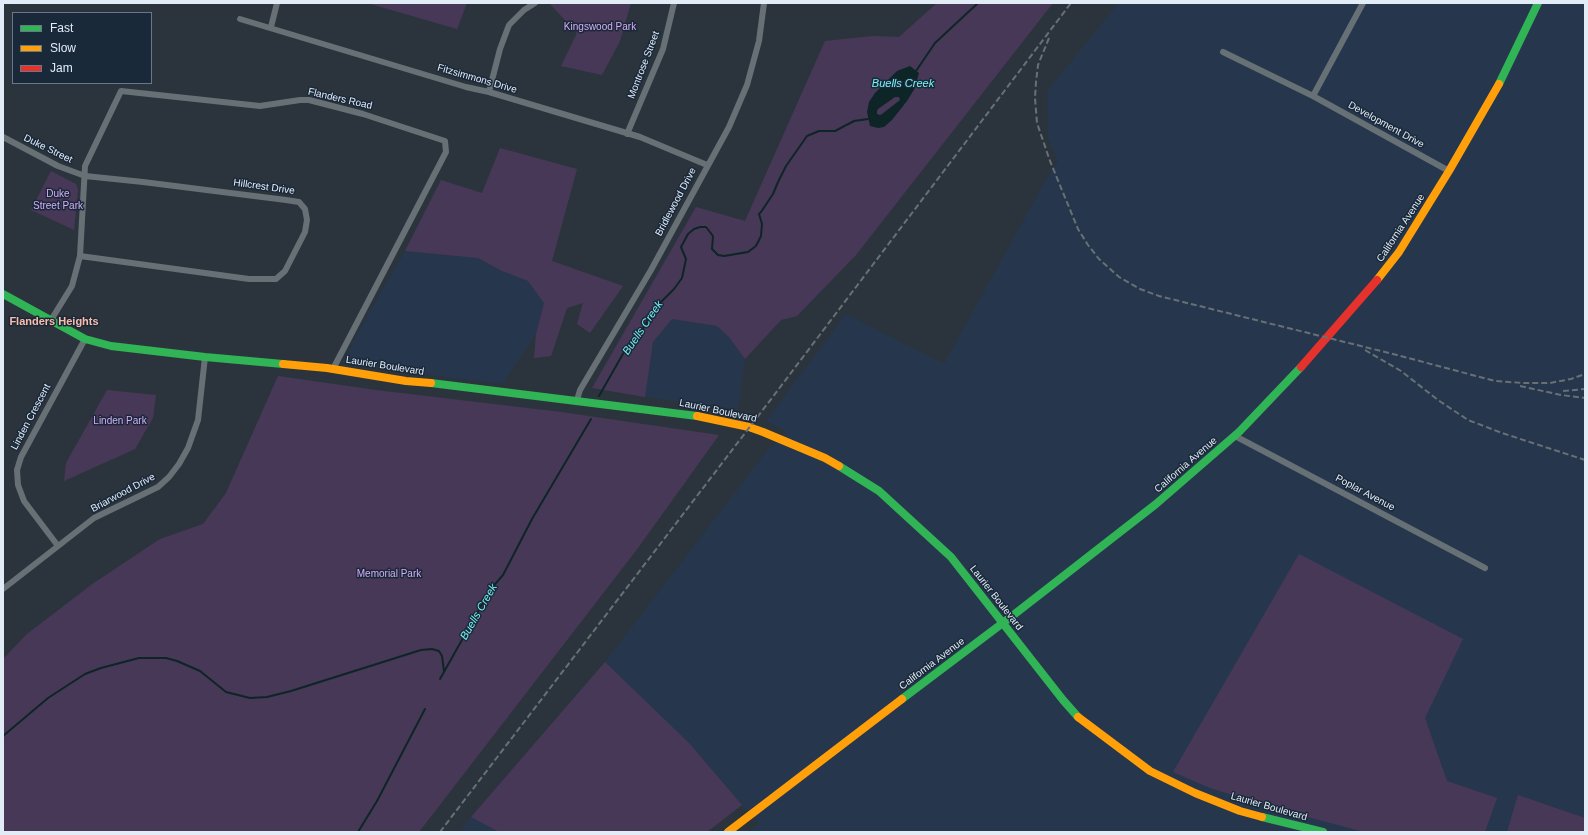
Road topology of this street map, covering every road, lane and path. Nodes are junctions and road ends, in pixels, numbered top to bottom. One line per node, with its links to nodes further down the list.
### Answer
1 (277, 3): 8 (street)
2 (534, 3): 10 (street)
3 (674, 3): 12 (street, Montrose Street)
4 (764, 3): 14 (street, Bridlewood Drive)
5 (1363, 3): 11 (street)
6 (1538, 3): 15 (street, California Avenue)
7 (240, 19): 8 (street, Fitzsimmons Drive)
8 (271, 27): 10 (street, Fitzsimmons Drive)
9 (1223, 52): 11 (street, Development Drive)
10 (489, 92): 12 (street, Fitzsimmons Drive)
11 (1314, 96): 15 (street, Development Drive)
12 (627, 134): 14 (street, Fitzsimmons Drive)
13 (3, 138): 16 (street, Duke Street)
14 (707, 166): 23 (street, Bridlewood Drive)
15 (1449, 171): 24 (street, California Avenue)
16 (85, 176): 17 (street, Flanders Road); 17 (street, Hillcrest Drive); 22 (street, Flanders Road)
17 (80, 256): 19 (street, Flanders Road)
18 (4, 296): 19 (street, Laurier Boulevard)
19 (51, 320): 20 (street, Laurier Boulevard)
20 (85, 339): 21 (street, Laurier Boulevard); 25 (street, Linden Crescent)
21 (205, 357): 22 (street, Laurier Boulevard); 25 (street, Briarwood Drive)
22 (333, 369): 23 (street, Laurier Boulevard)
23 (577, 400): 28 (street, Laurier Boulevard)
24 (1235, 436): 26 (street, Poplar Avenue); 28 (street, California Avenue)
25 (58, 546): 27 (street, Briarwood Drive)
26 (1485, 568)
27 (3, 588)
28 (1002, 623): 29 (street, California Avenue); 30 (street, Laurier Boulevard)
29 (728, 832)
30 (1323, 832)

